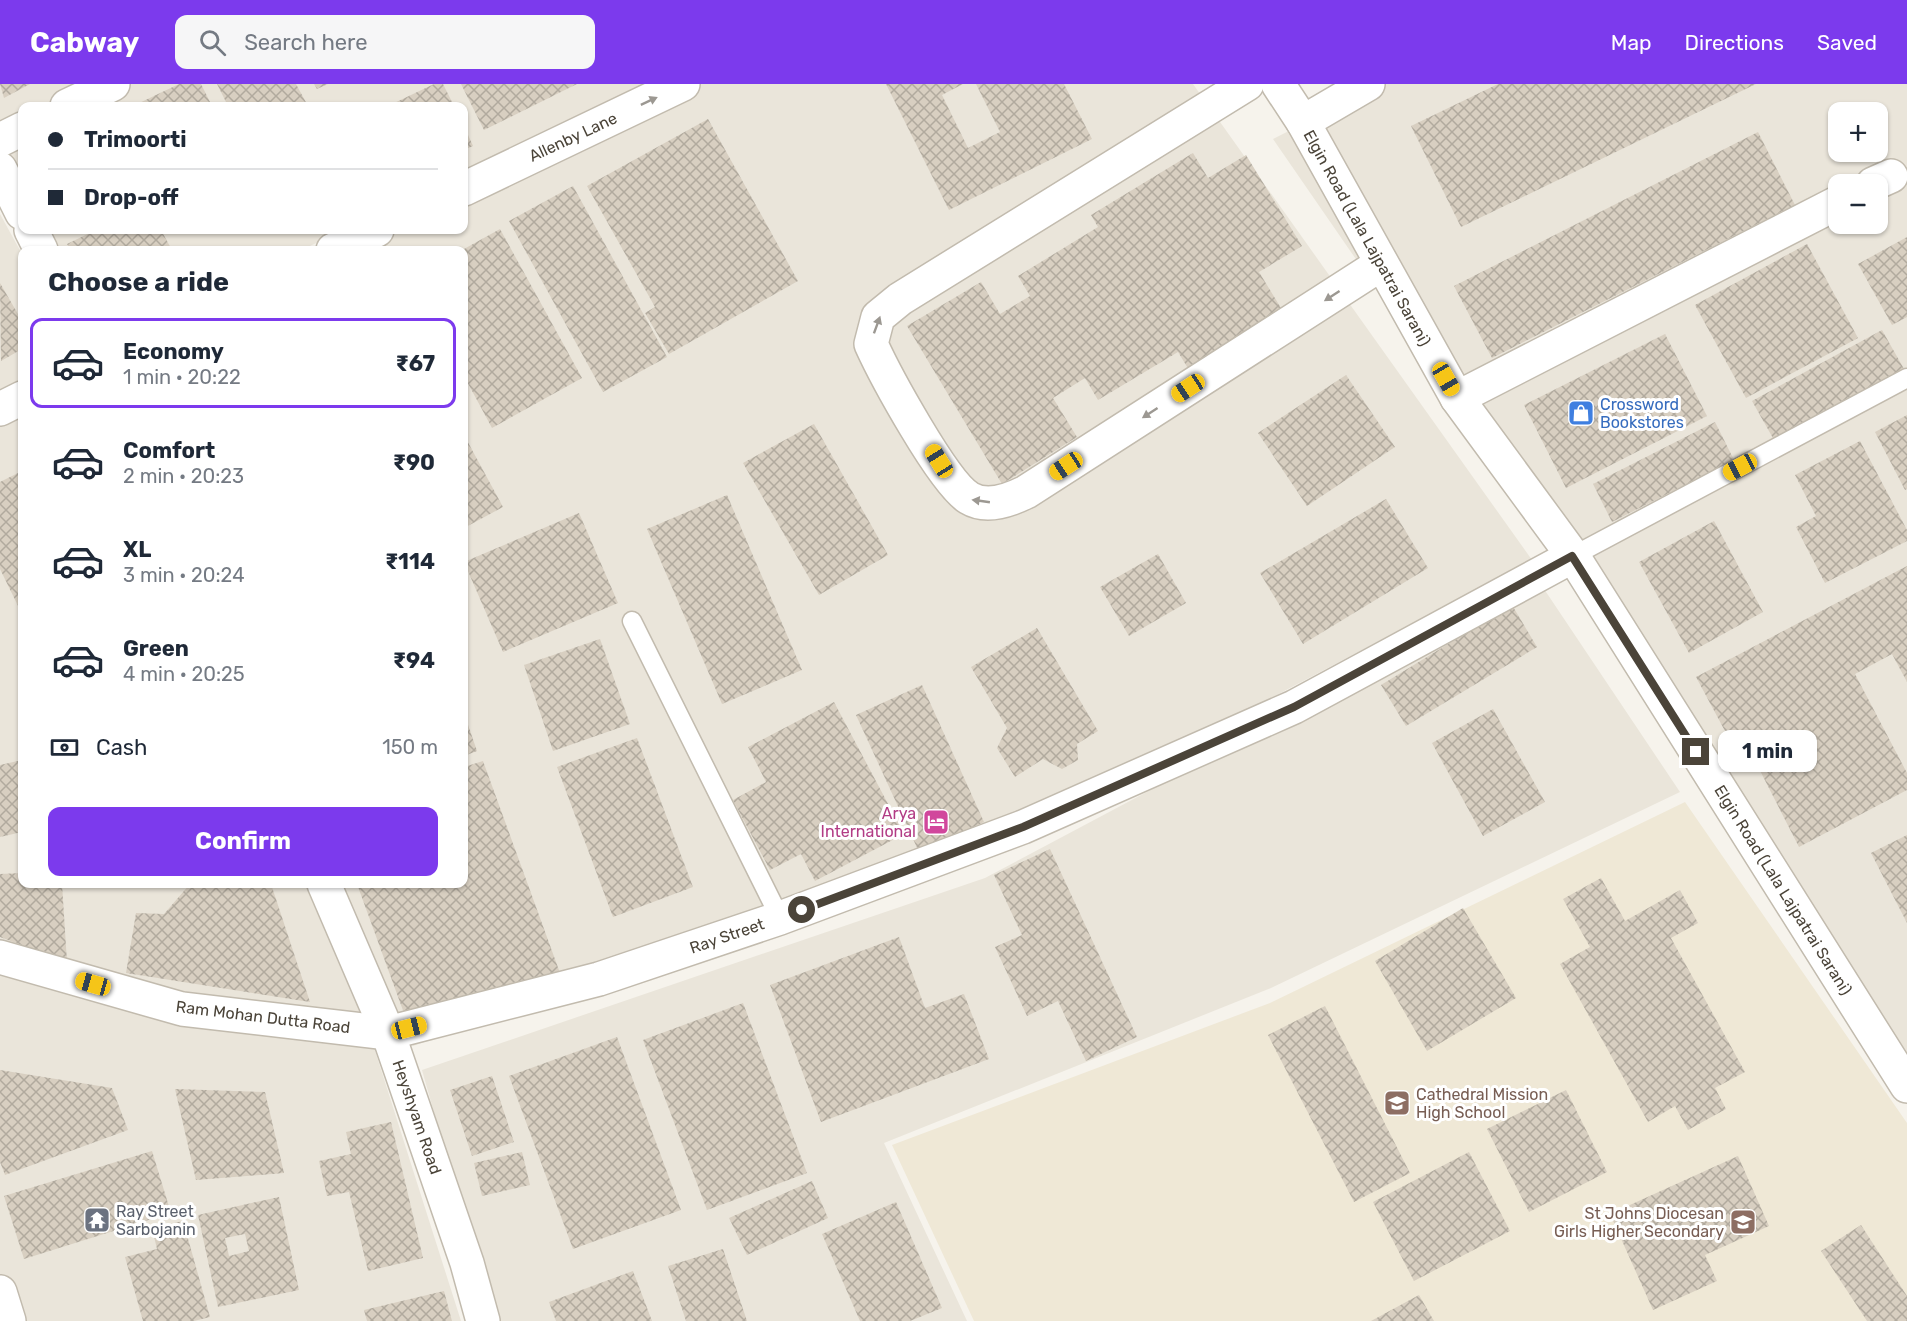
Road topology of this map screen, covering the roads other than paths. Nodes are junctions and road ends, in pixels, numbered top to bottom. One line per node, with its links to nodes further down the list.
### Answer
1 (113, 84): 6 (street)
2 (683, 84): 11 (street, Allenby Lane, one-way to 2)
3 (1247, 84): 16 (street, one-way to 3)
4 (1278, 84): 7 (street, Elgin Road (Lala Lajpatrai Sarani))
5 (1368, 84): 7 (street)
6 (75, 102)
7 (1303, 122): 16 (street, Elgin Road (Lala Lajpatrai Sarani))
8 (18, 131): 9 (street)
9 (0, 140)
10 (0, 169): 12 (street)
11 (468, 187)
12 (18, 205)
13 (1828, 208): 18 (street)
14 (368, 234): 15 (street)
15 (342, 246)
16 (1381, 264): 18 (street, Elgin Road (Lala Lajpatrai Sarani))
17 (1907, 378): 21 (lane)
18 (1457, 398): 21 (street, Elgin Road (Lala Lajpatrai Sarani))
19 (18, 400): 20 (street)
20 (0, 409)
21 (1572, 556): 24 (street, Ray Street); 27 (street, Elgin Road (Lala Lajpatrai Sarani))
22 (632, 621): 24 (lane)
23 (326, 888): 26 (street, Heyshyam Road)
24 (780, 918): 26 (street, Ray Street)
25 (0, 957): 26 (street, Ram Mohan Dutta Road)
26 (388, 1033): 30 (street, Heyshyam Road)
27 (1907, 1086)
28 (0, 1292): 29 (street)
29 (9, 1321)
30 (483, 1321)

